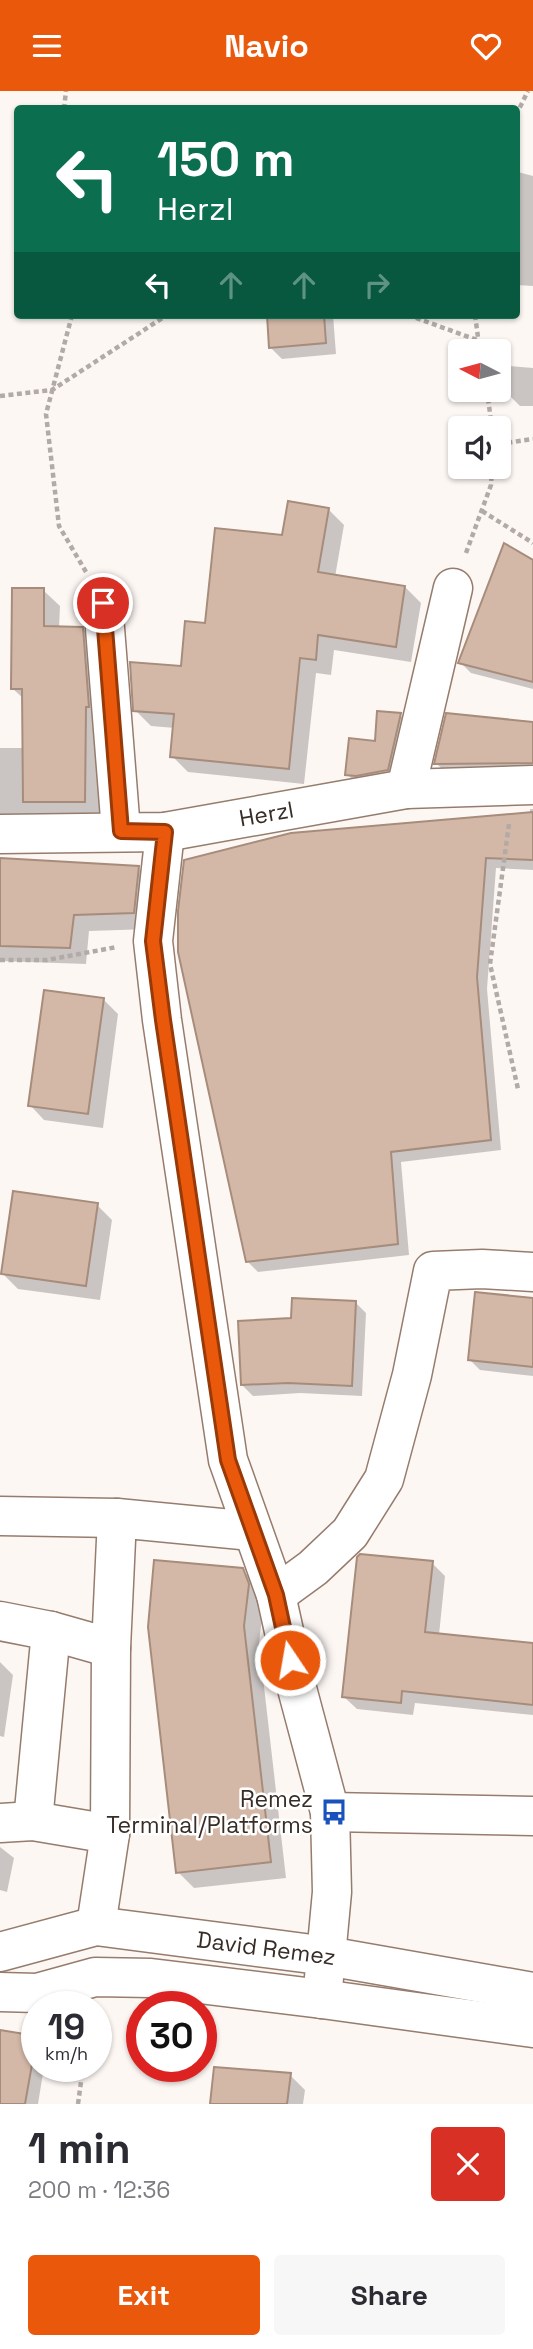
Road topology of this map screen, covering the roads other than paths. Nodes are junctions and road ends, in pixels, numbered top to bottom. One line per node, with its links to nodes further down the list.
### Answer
1 (453, 587): 4 (street)
2 (103, 603): 5 (street)
3 (524, 785): 4 (street, Herzl)
4 (406, 789): 6 (street, Herzl)
5 (121, 831): 6 (street, Herzl); 7 (street, Herzl)
6 (165, 832): 11 (street)
7 (0, 834)
8 (533, 1272): 12 (street)
9 (0, 1516): 10 (street)
10 (117, 1518): 11 (street); 15 (street)
11 (252, 1531): 12 (street)
12 (276, 1595): 16 (street)
13 (0, 1621): 14 (street)
14 (51, 1631): 15 (street); 18 (street)
15 (111, 1648): 19 (street)
16 (330, 1812): 17 (street); 22 (street)
17 (533, 1816)
18 (17, 1822): 19 (street)
19 (110, 1833): 20 (street)
20 (96, 1926): 21 (street, David Remez); 22 (street, David Remez)
21 (0, 1952)
22 (327, 1956): 24 (street, David Remez); 25 (street)
23 (0, 1991): 25 (street, David Remez)
24 (533, 1992)
25 (322, 1999): 26 (street, David Remez)
26 (533, 2028)

